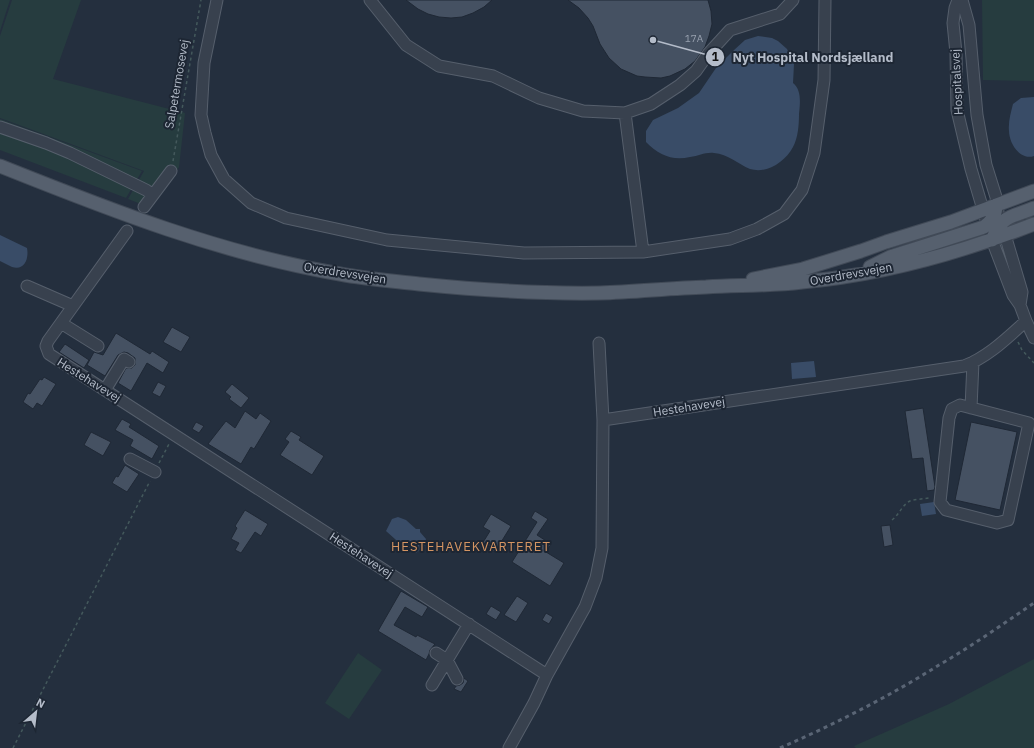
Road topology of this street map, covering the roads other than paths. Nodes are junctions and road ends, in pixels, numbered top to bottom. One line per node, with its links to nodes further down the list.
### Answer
1 (217, 0): 23 (street)
2 (370, 0): 7 (street)
3 (793, 0): 7 (street)
4 (825, 0): 23 (street)
5 (958, 0): 16 (street, Hospitalsvej)
6 (962, 0): 13 (street, Hospitalsvej)
7 (625, 113): 23 (street)
8 (0, 127): 12 (street)
9 (0, 166): 26 (main road, Overdrevsvejen)
10 (171, 171): 12 (street)
11 (1034, 191): 13 (main road, Overdrevsvejen)
12 (153, 195): 14 (street)
13 (996, 205): 16 (main road, Overdrevsvejen); 17 (street); 19 (main road)
14 (144, 207)
15 (1034, 208): 17 (main road)
16 (983, 210): 19 (street); 26 (main road, Overdrevsvejen)
17 (1001, 223): 21 (street); 22 (main road)
18 (1034, 224): 21 (main road, Overdrevsvejen)
19 (987, 225): 22 (street); 24 (main road)
20 (127, 231): 28 (street, Hestehavevej)
21 (1006, 235): 22 (main road, Overdrevsvejen); 27 (street)
22 (992, 240): 24 (main road, Overdrevsvejen); 27 (street)
23 (643, 252)
24 (857, 274): 26 (main road, Overdrevsvejen)
25 (27, 286): 28 (street)
26 (706, 287)
27 (1020, 305): 29 (street)
28 (73, 306): 30 (street, Hestehavevej)
29 (1026, 321): 31 (street); 35 (street, Hestehavevej)
30 (61, 323): 33 (street); 36 (street, Hestehavevej)
31 (1034, 338)
32 (599, 343): 38 (street)
33 (98, 346)
34 (129, 362): 36 (street)
35 (974, 362): 37 (street); 38 (street, Hestehavevej)
36 (105, 390): 41 (street, Hestehavevej)
37 (971, 408): 37 (street)
38 (603, 420): 44 (street)
39 (130, 459): 40 (street)
40 (155, 472)
41 (469, 624): 43 (street); 44 (street, Hestehavevej)
42 (436, 653): 43 (street)
43 (447, 660): 45 (street); 46 (street)
44 (548, 675): 47 (street)
45 (457, 679)
46 (432, 685)
47 (509, 748)

